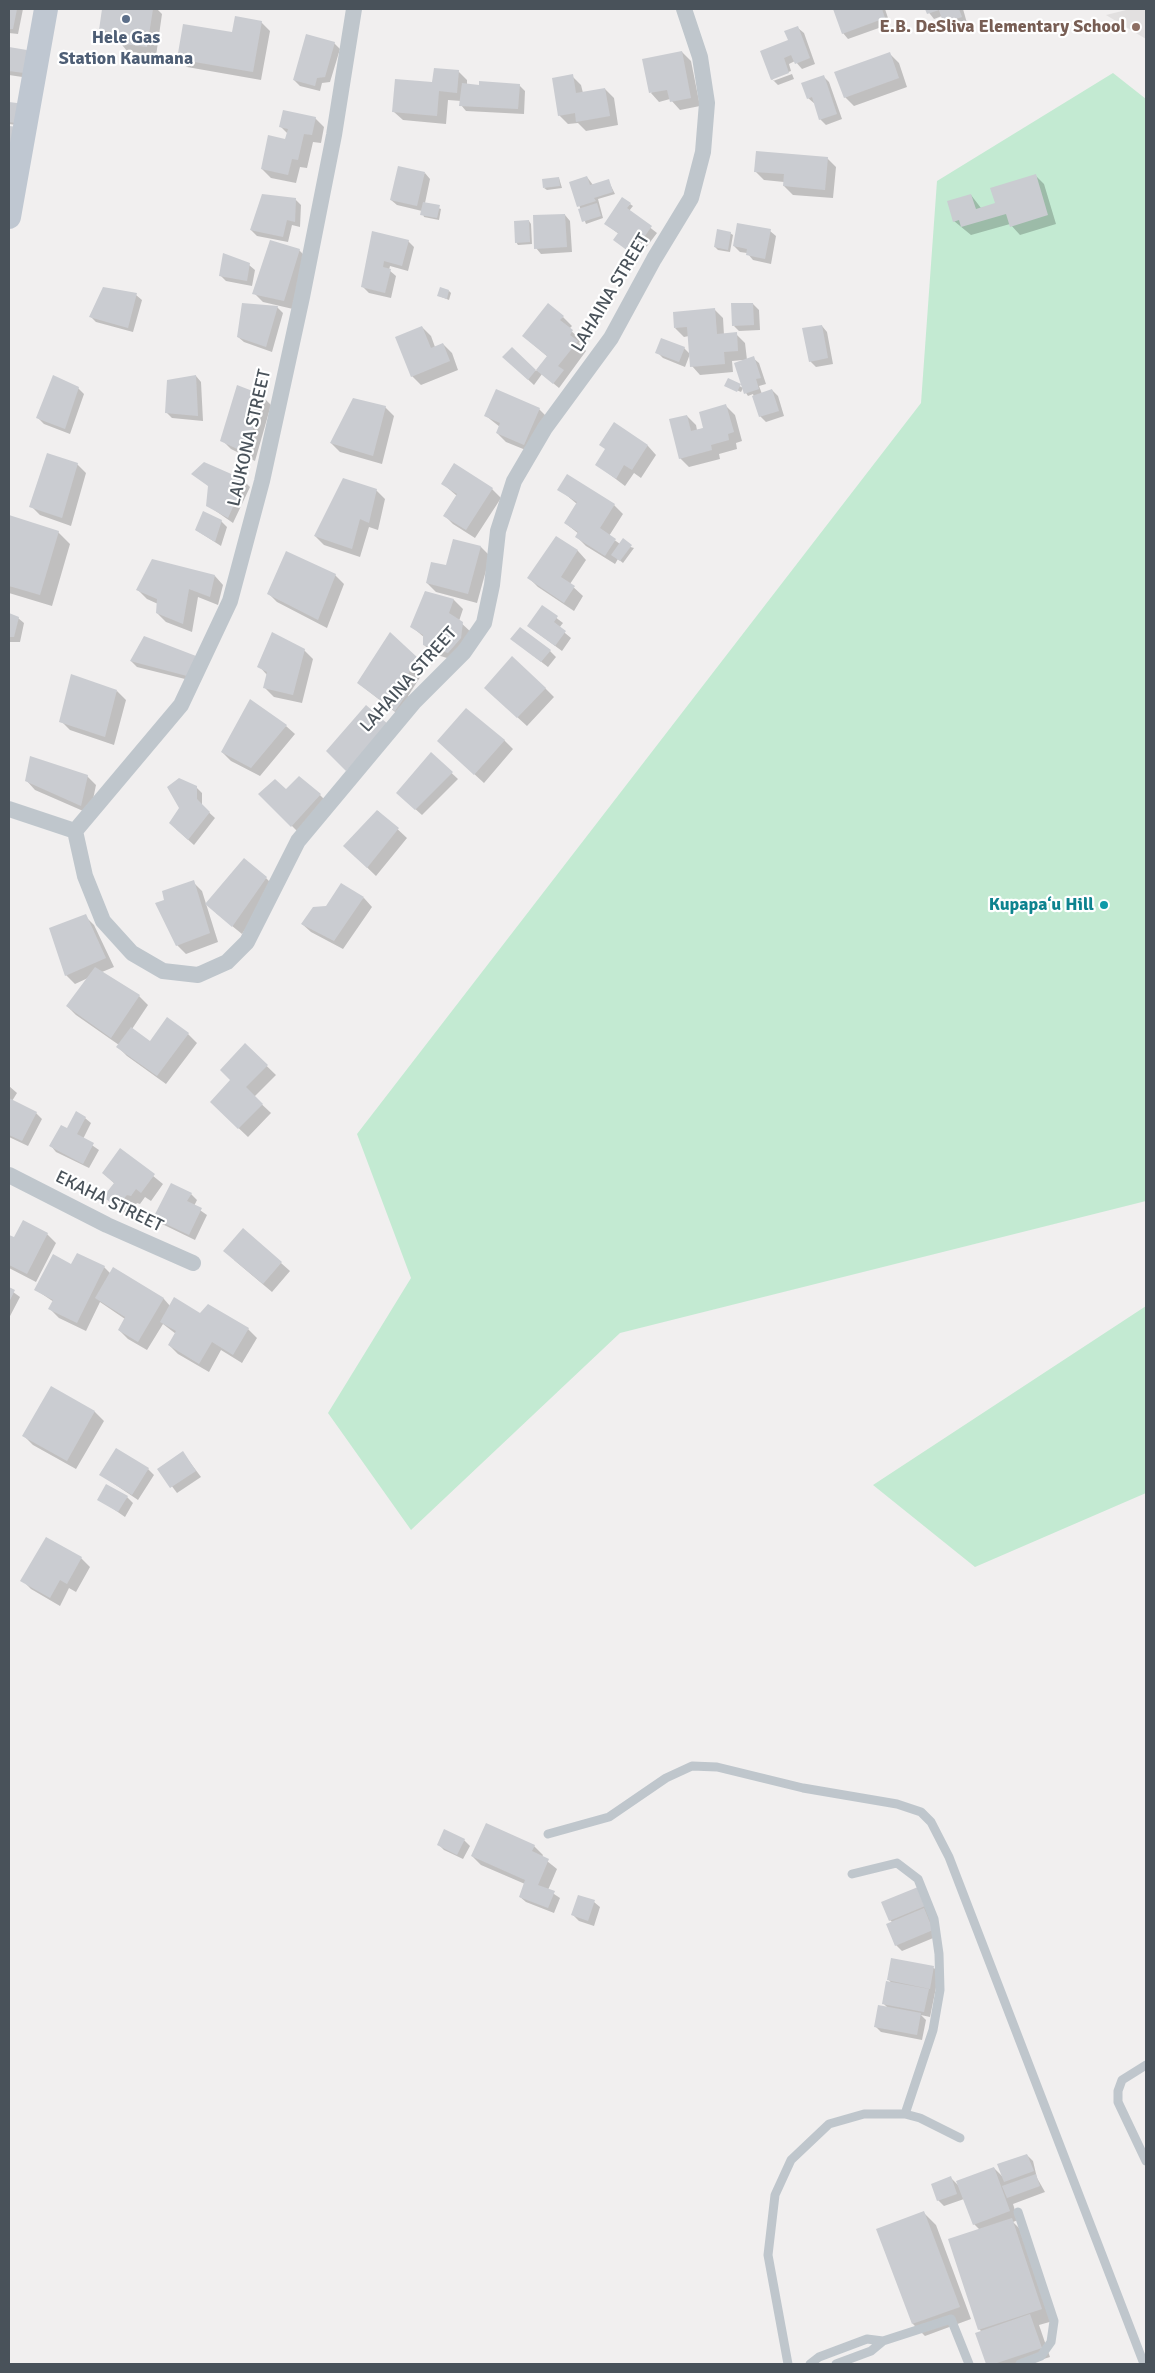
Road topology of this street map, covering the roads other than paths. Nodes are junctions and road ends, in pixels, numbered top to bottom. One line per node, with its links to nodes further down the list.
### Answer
1 (46, 9): 4 (street)
2 (354, 9): 6 (street, LAUKONA STREET)
3 (684, 9): 6 (street, LAHAINA STREET)
4 (9, 217)
5 (9, 810): 6 (street)
6 (75, 831)
7 (9, 1175): 8 (street, EKAHA STREET)
8 (193, 1263)
9 (548, 1834): 22 (lane)
10 (852, 1874): 12 (lane)
11 (1146, 2065): 14 (lane)
12 (905, 2114): 13 (lane); 17 (lane)
13 (960, 2138)
14 (1146, 2161)
15 (1018, 2212): 21 (lane)
16 (884, 2341): 18 (lane); 19 (lane); 20 (lane)
17 (788, 2364)
18 (810, 2364)
19 (836, 2364)
20 (969, 2364)
21 (1020, 2364)
22 (1144, 2364)

